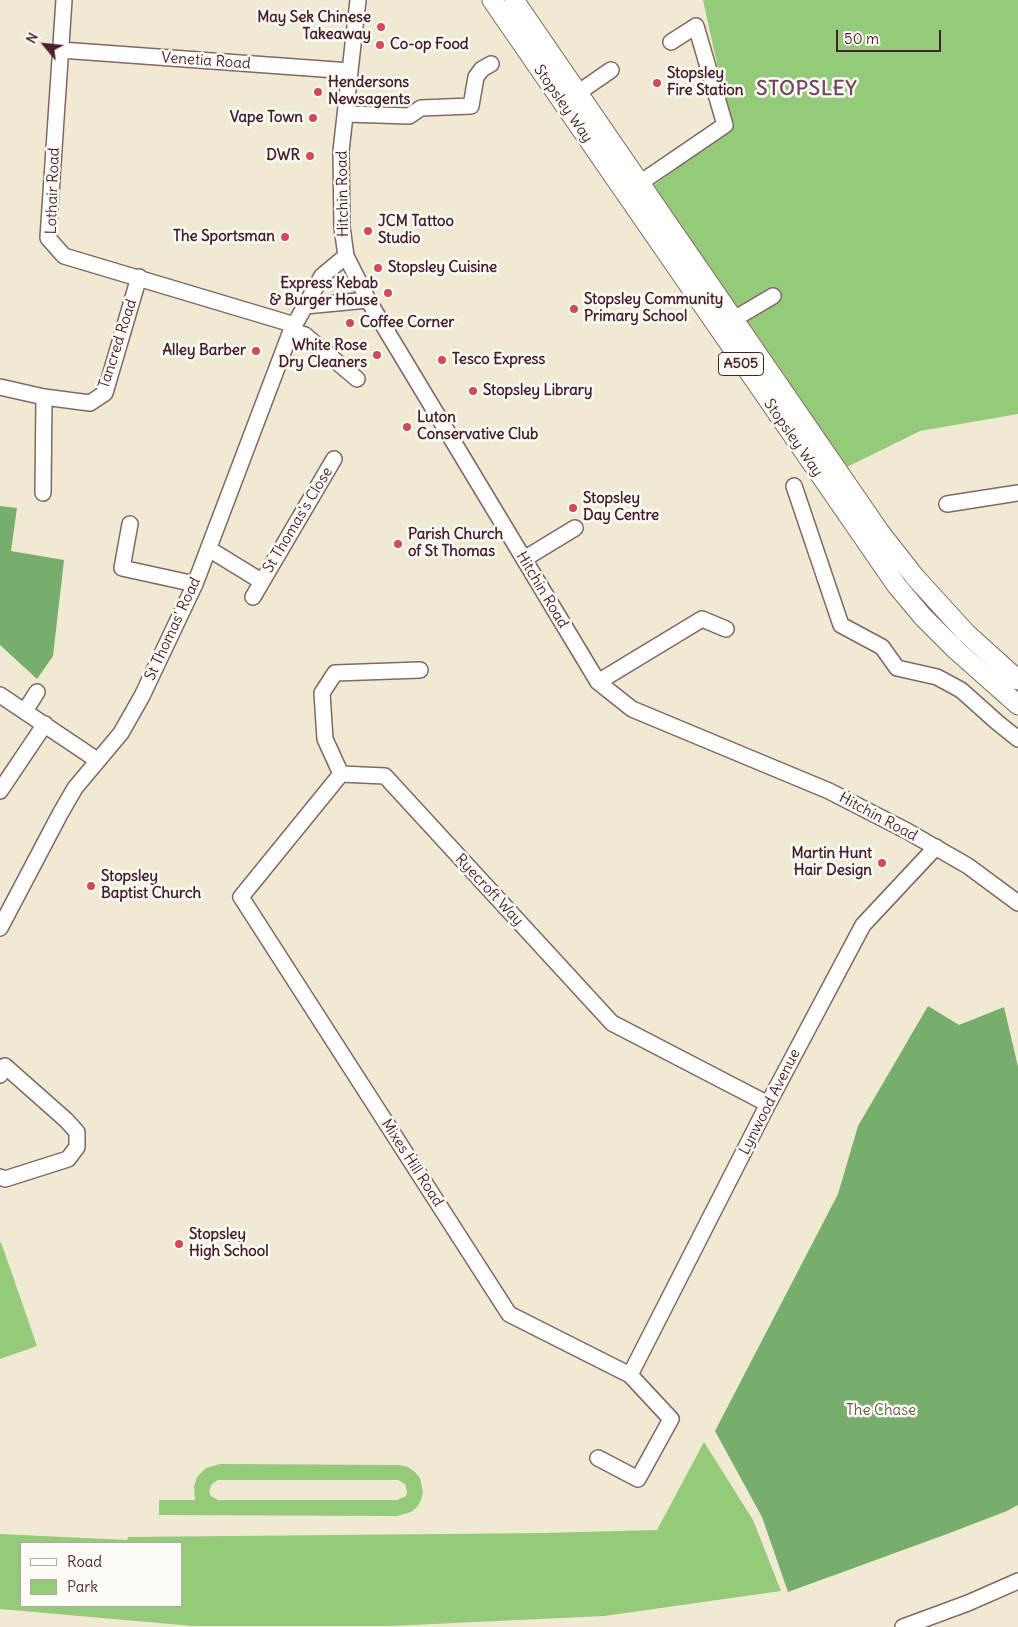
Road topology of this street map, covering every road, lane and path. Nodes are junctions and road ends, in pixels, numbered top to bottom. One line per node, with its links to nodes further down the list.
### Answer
1 (64, 0): 6 (street, Lothair Road)
2 (358, 0): 9 (street, Hitchin Road)
3 (492, 0): 11 (main road, Stopsley Way / A505)
4 (514, 0): 10 (main road, Stopsley Way / A505)
5 (671, 42): 13 (street)
6 (61, 50): 9 (street, Venetia Road); 15 (street, Lothair Road)
7 (491, 64): 12 (street)
8 (610, 70): 10 (street)
9 (350, 71): 12 (street, Hitchin Road)
10 (578, 93): 11 (street); 13 (main road, Stopsley Way / A505)
11 (563, 104): 42 (main road, Stopsley Way / A505)
12 (346, 114): 14 (street, Hitchin Road)
13 (640, 183): 19 (main road, Stopsley Way / A505)
14 (346, 256): 17 (street, Hitchin Road); 18 (street, St Thomas' Road)
15 (139, 277): 20 (street, Lothair Road); 23 (street, Tancred Road)
16 (773, 296): 19 (street)
17 (368, 300): 18 (street); 32 (street, Hitchin Road)
18 (305, 306): 20 (street, St Thomas' Road)
19 (734, 319): 38 (main road, Stopsley Way / A505)
20 (293, 328): 21 (street, Lothair Road); 31 (street, St Thomas' Road)
21 (357, 379)
22 (0, 387): 23 (street, Tancred Road)
23 (44, 397): 26 (street)
24 (334, 459): 33 (street, St Thomas's Close)
25 (794, 486): 45 (street, Stopsley Way)
26 (43, 493)
27 (1018, 493): 28 (street)
28 (947, 504)
29 (130, 524): 34 (street)
30 (575, 528): 32 (street)
31 (208, 549): 33 (street, St Thomas's Close); 34 (street, St Thomas' Road)
32 (524, 559): 39 (street, Hitchin Road)
33 (261, 581): 35 (street, St Thomas's Close)
34 (195, 584): 46 (street, St Thomas' Road)
35 (253, 597)
36 (726, 629): 39 (street)
37 (420, 670): 47 (street)
38 (1018, 680)
39 (598, 682): 49 (street, Hitchin Road)
40 (37, 692): 43 (street)
41 (0, 695): 43 (street)
42 (1018, 705)
43 (25, 711): 44 (street)
44 (45, 724): 46 (street); 48 (street)
45 (1018, 739)
46 (97, 760): 51 (street, St Thomas' Road)
47 (341, 774): 53 (street, Ryecroft Way); 55 (street, Mixes Hill Road)
48 (0, 791)
49 (936, 847): 50 (street, Hitchin Road); 53 (street, Lynwood Avenue)
50 (1018, 903)
51 (0, 928)
52 (2, 1066): 54 (street)
53 (768, 1104): 55 (street, Lynwood Avenue)
54 (0, 1177)
55 (630, 1375): 56 (street)
56 (598, 1458)
57 (1018, 1581): 58 (street)
58 (904, 1627)

